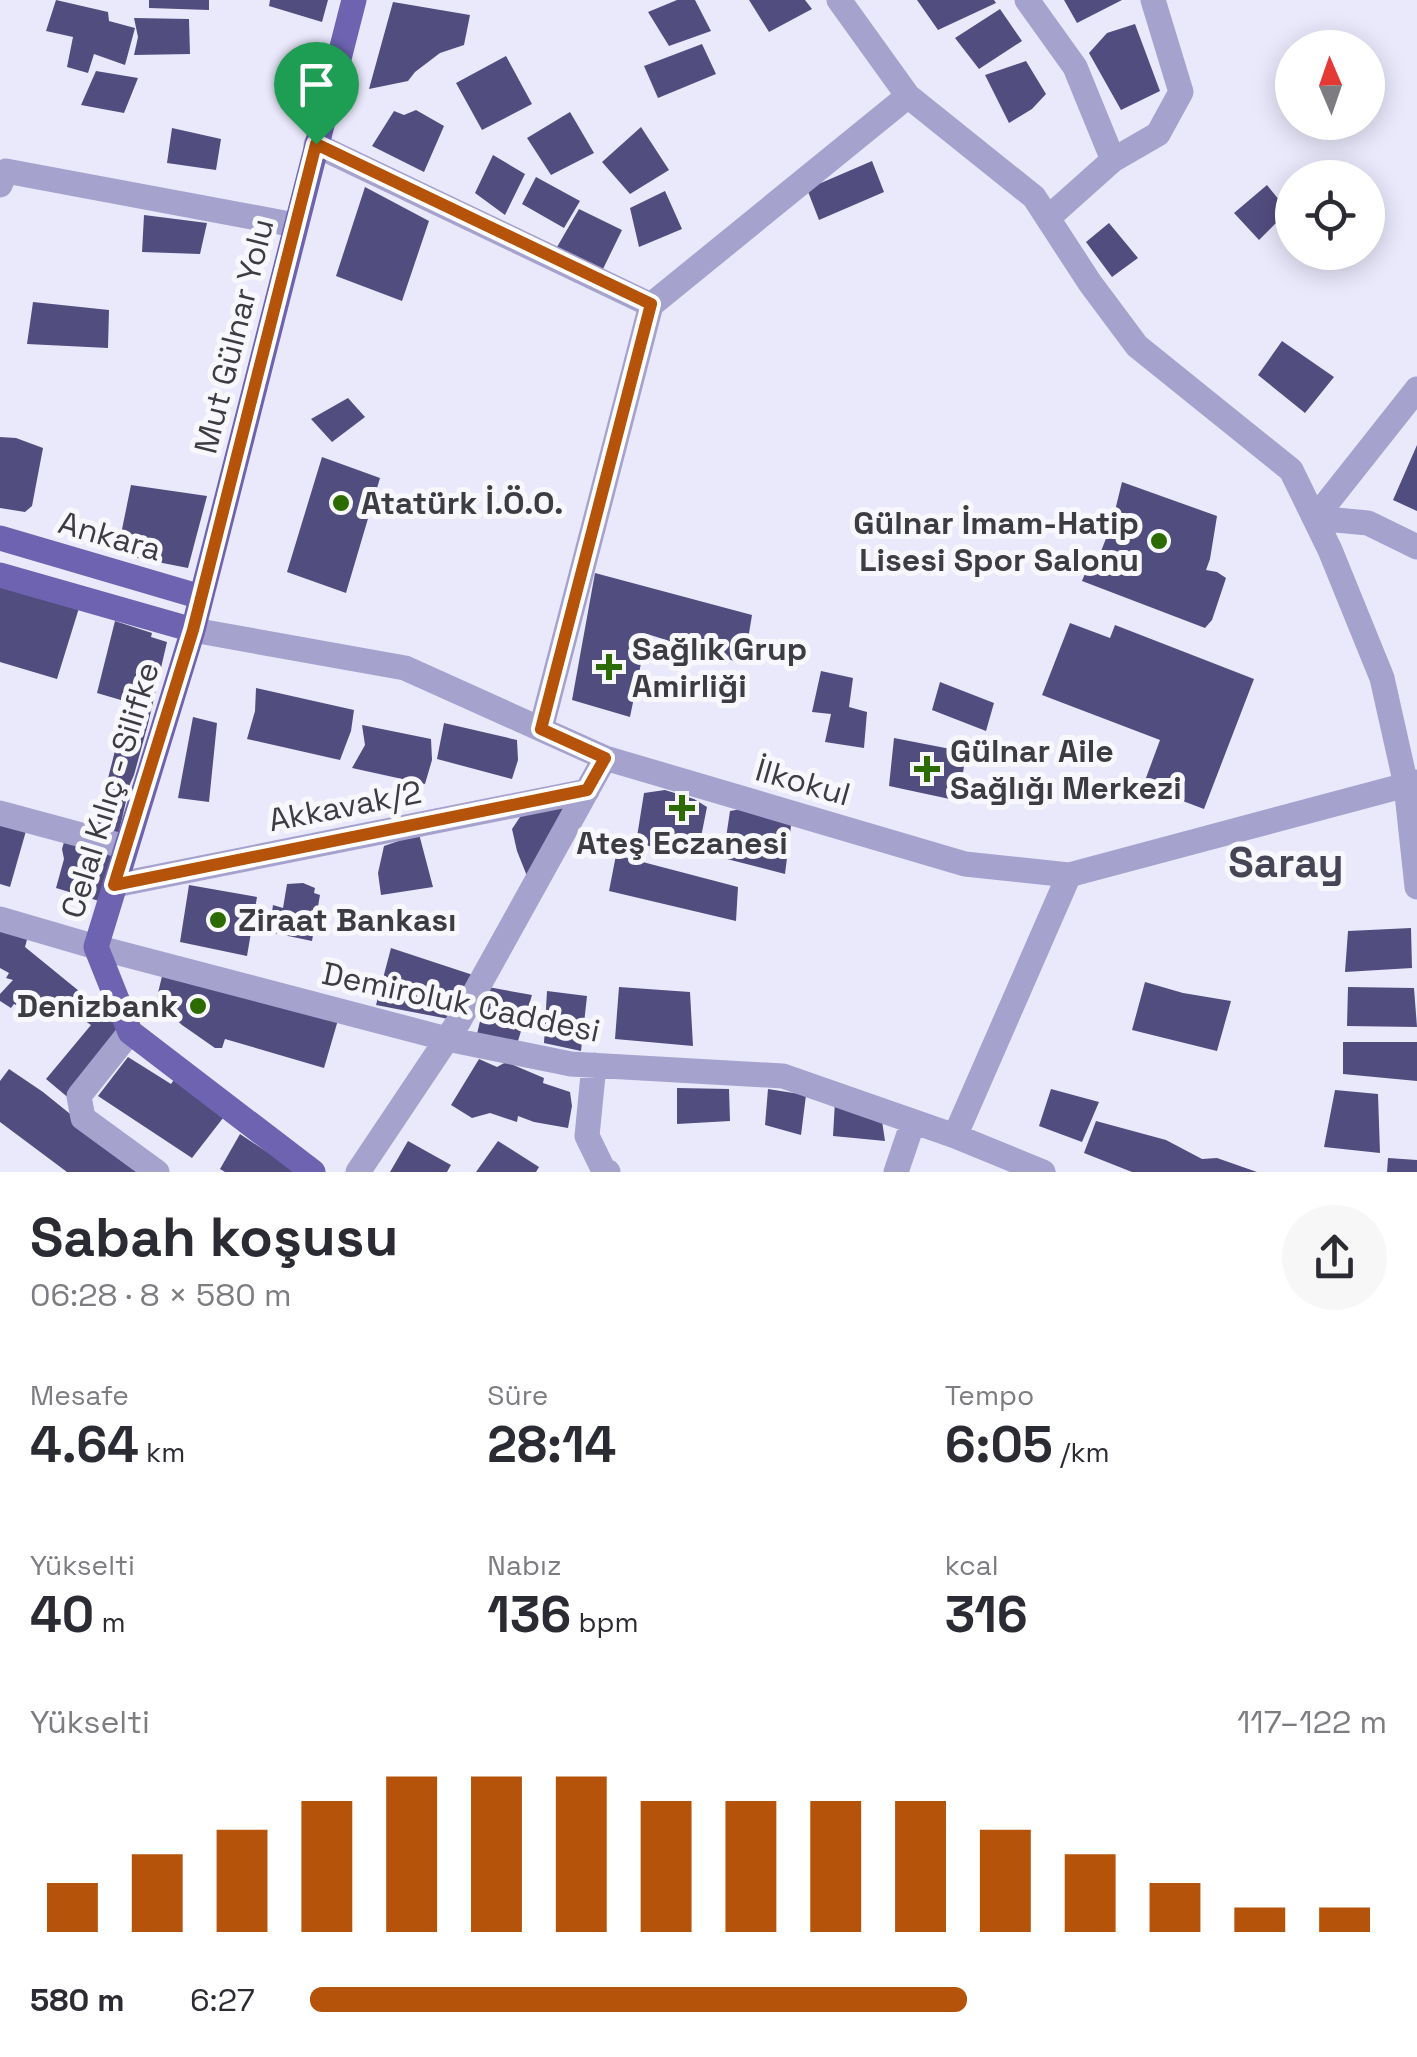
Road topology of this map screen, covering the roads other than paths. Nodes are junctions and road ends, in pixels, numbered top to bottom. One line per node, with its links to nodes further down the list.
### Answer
1 (354, 0): 6 (main road, Mut Gülnar Yolu)
2 (839, 0): 5 (street)
3 (1027, 0): 7 (street)
4 (1153, 0): 7 (street)
5 (908, 96): 9 (street); 11 (street)
6 (316, 144): 10 (main road, Mut Gülnar Yolu); 11 (street)
7 (1114, 160): 9 (street)
8 (0, 185): 10 (street)
9 (1048, 218): 13 (street)
10 (295, 225): 17 (main road, Mut Gülnar Yolu)
11 (651, 304): 19 (street)
12 (1417, 389): 13 (street)
13 (1315, 518): 15 (street); 21 (street)
14 (0, 538): 17 (main road, Ankara)
15 (1417, 547)
16 (0, 575): 18 (main road, Ankara)
17 (201, 597): 18 (main road, Mut Gülnar Yolu)
18 (193, 630): 19 (street, İlkokul); 24 (main road, Celal Kılıç - Silifke)
19 (541, 729): 20 (street, İlkokul)
20 (605, 758): 22 (street); 25 (street, İlkokul)
21 (1411, 783): 25 (street, İlkokul); 27 (street)
22 (587, 790): 26 (street, Akkavak/2); 31 (street)
23 (0, 813): 24 (street)
24 (126, 847): 26 (main road, Celal Kılıç - Silifke)
25 (1069, 874): 34 (street)
26 (114, 885): 29 (main road, Celal Kılıç - Silifke)
27 (1417, 887)
28 (0, 919): 29 (street, Demiroluk Caddesi)
29 (96, 947): 30 (main road, Celal Kılıç - Silifke); 31 (street, Demiroluk Caddesi)
30 (130, 1032): 35 (street); 36 (main road)
31 (447, 1039): 32 (street, Demiroluk Caddesi); 37 (street)
32 (594, 1065): 33 (street, Demiroluk Caddesi); 38 (street)
33 (913, 1122): 34 (street, Demiroluk Caddesi); 39 (street)
34 (956, 1136): 40 (street, Demiroluk Caddesi)
35 (157, 1172)
36 (313, 1172)
37 (358, 1172)
38 (608, 1172)
39 (896, 1172)
40 (1043, 1172)

